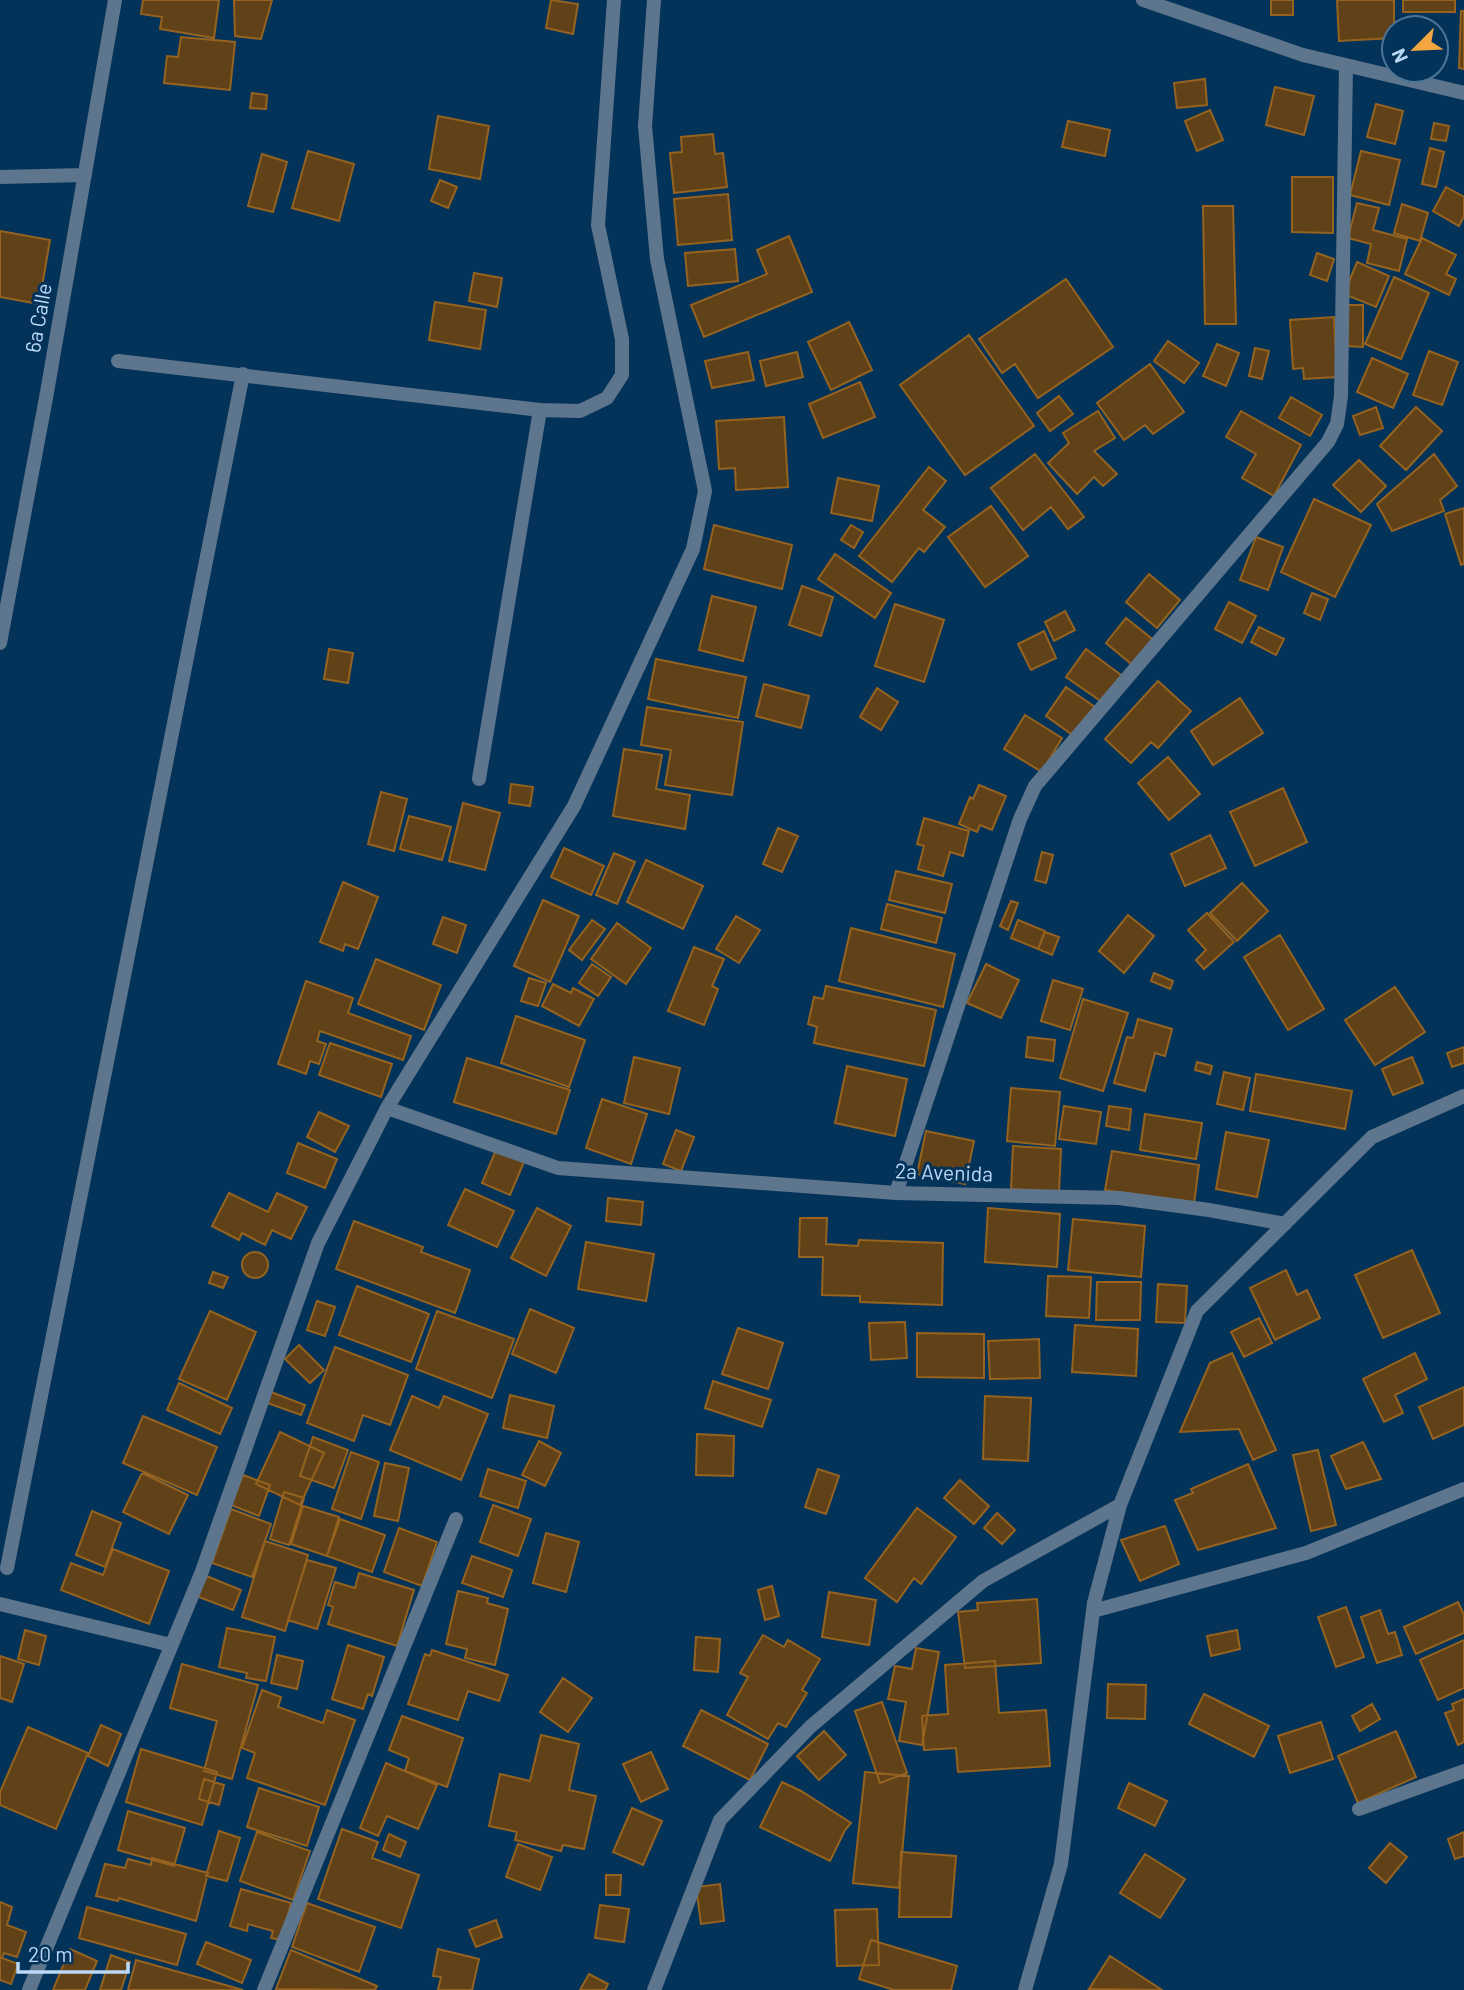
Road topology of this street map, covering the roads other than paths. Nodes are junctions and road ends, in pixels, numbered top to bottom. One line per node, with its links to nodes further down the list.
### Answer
1 (115, 0): 7 (street, 6a Calle)
2 (614, 0): 11 (street)
3 (654, 0): 15 (street)
4 (1143, 0): 5 (street)
5 (1346, 66): 6 (street); 16 (street)
6 (1464, 93)
7 (85, 175): 8 (street); 12 (street, 6a Calle)
8 (0, 177)
9 (118, 361): 10 (street)
10 (243, 374): 11 (street); 21 (street)
11 (540, 410): 13 (street)
12 (0, 643)
13 (479, 779)
14 (1464, 1096): 17 (street)
15 (387, 1108): 16 (street, 2a Avenida); 24 (street)
16 (896, 1193): 17 (street, 2a Avenida)
17 (1284, 1224): 19 (street)
18 (1464, 1489): 23 (street)
19 (1120, 1505): 23 (street); 29 (street)
20 (456, 1519): 28 (street)
21 (8, 1568)
22 (0, 1604): 24 (street)
23 (1093, 1611): 30 (street)
24 (171, 1645): 27 (street)
25 (1464, 1771): 26 (street)
26 (1359, 1809)
27 (29, 1990)
28 (264, 1990)
29 (654, 1990)
30 (1025, 1990)

